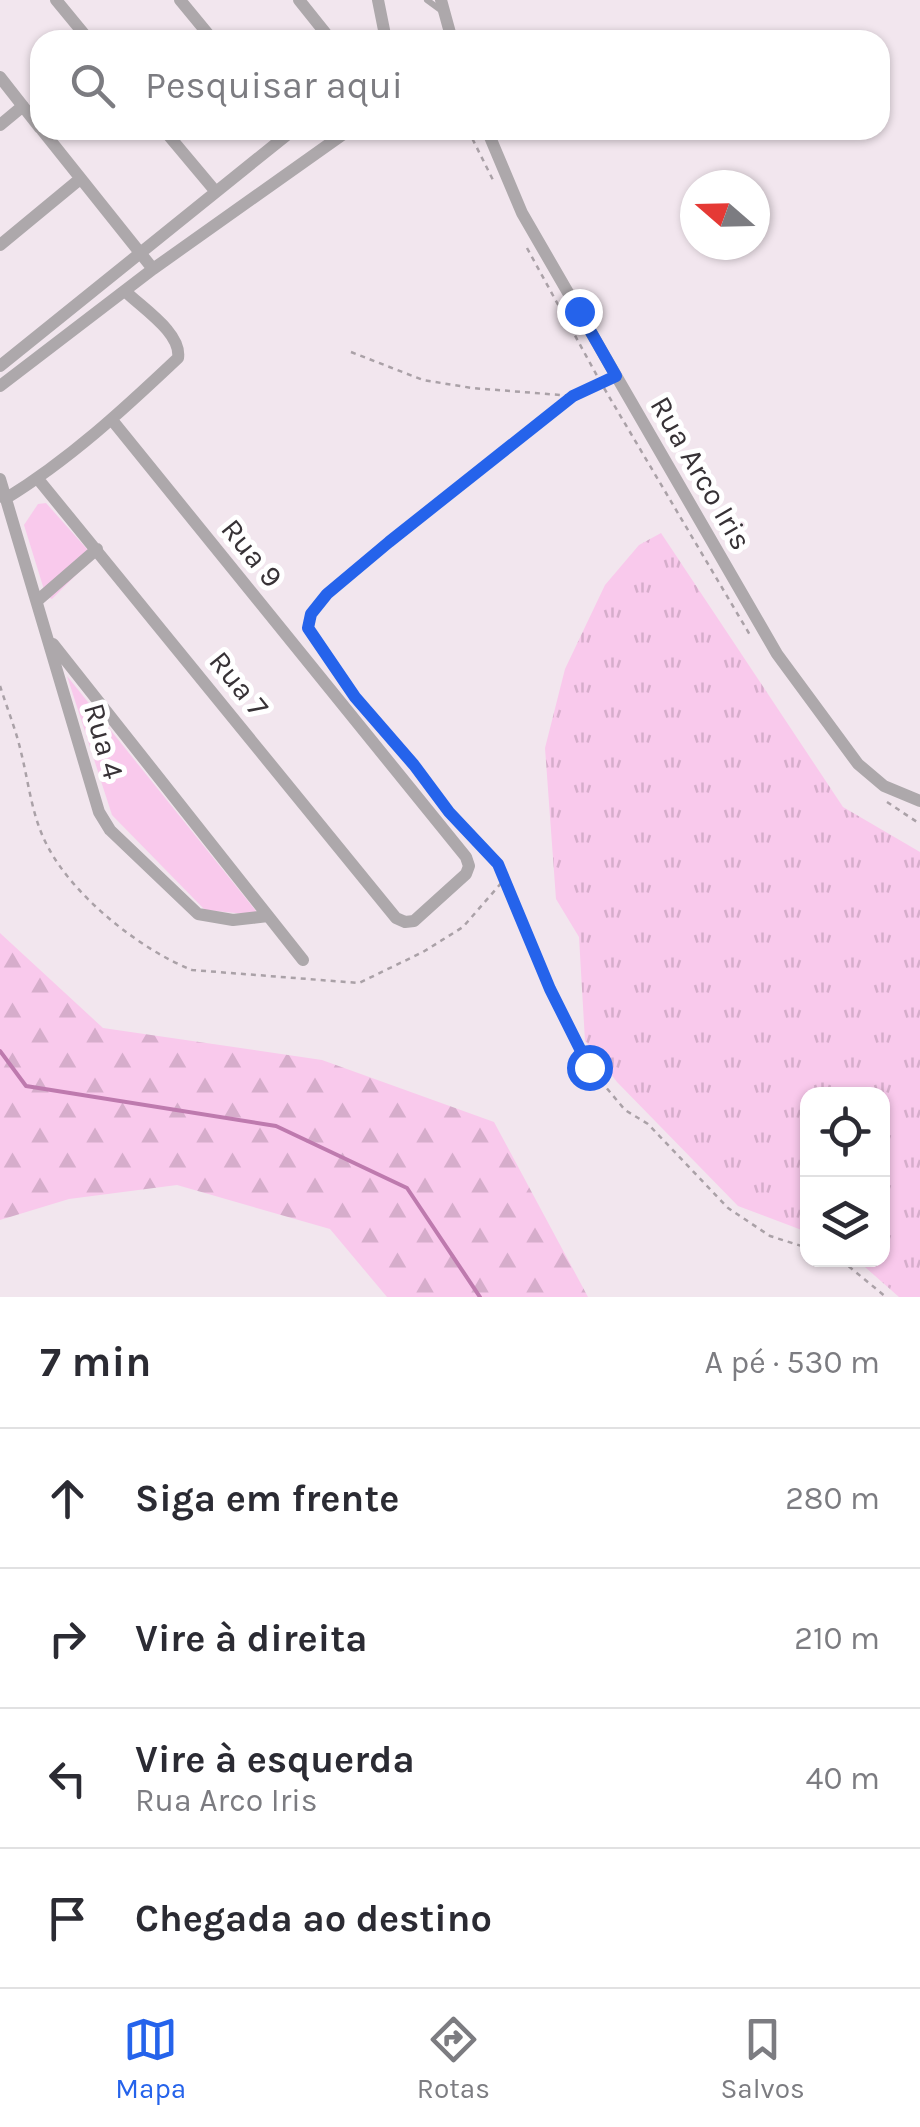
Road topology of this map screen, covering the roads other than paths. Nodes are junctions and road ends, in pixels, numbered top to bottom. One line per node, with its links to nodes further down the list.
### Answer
1 (56, 0): 7 (street)
2 (180, 0): 8 (street)
3 (298, 0): 9 (street)
4 (378, 0): 10 (street)
5 (427, 0): 6 (lane)
6 (443, 7)
7 (81, 30)
8 (205, 30)
9 (323, 30)
10 (384, 30)
11 (0, 77): 12 (street)
12 (23, 106): 13 (street); 14 (street)
13 (30, 115)
14 (0, 125)
15 (49, 140): 20 (street)
16 (172, 140): 21 (street)
17 (279, 140): 21 (street)
18 (335, 140): 24 (street)
19 (491, 140): 35 (street, Rua Arco Iris)
20 (80, 180): 22 (street); 23 (street)
21 (216, 192): 23 (street)
22 (0, 245)
23 (140, 254): 24 (street); 26 (street)
24 (153, 268): 25 (street)
25 (125, 291): 27 (street); 28 (street)
26 (0, 366)
27 (0, 386)
28 (112, 420): 30 (street); 37 (street, Rua 9)
29 (0, 479): 31 (street, Rua 4)
30 (38, 479): 31 (street); 32 (street, Rua 7)
31 (5, 499): 33 (street, Rua 4)
32 (97, 548): 33 (street); 37 (street, Rua 7)
33 (37, 601): 34 (street, Rua 4)
34 (47, 637): 36 (street); 36 (street, Rua 4)
35 (920, 801)
36 (268, 916): 38 (street)
37 (400, 921)
38 (303, 960)

